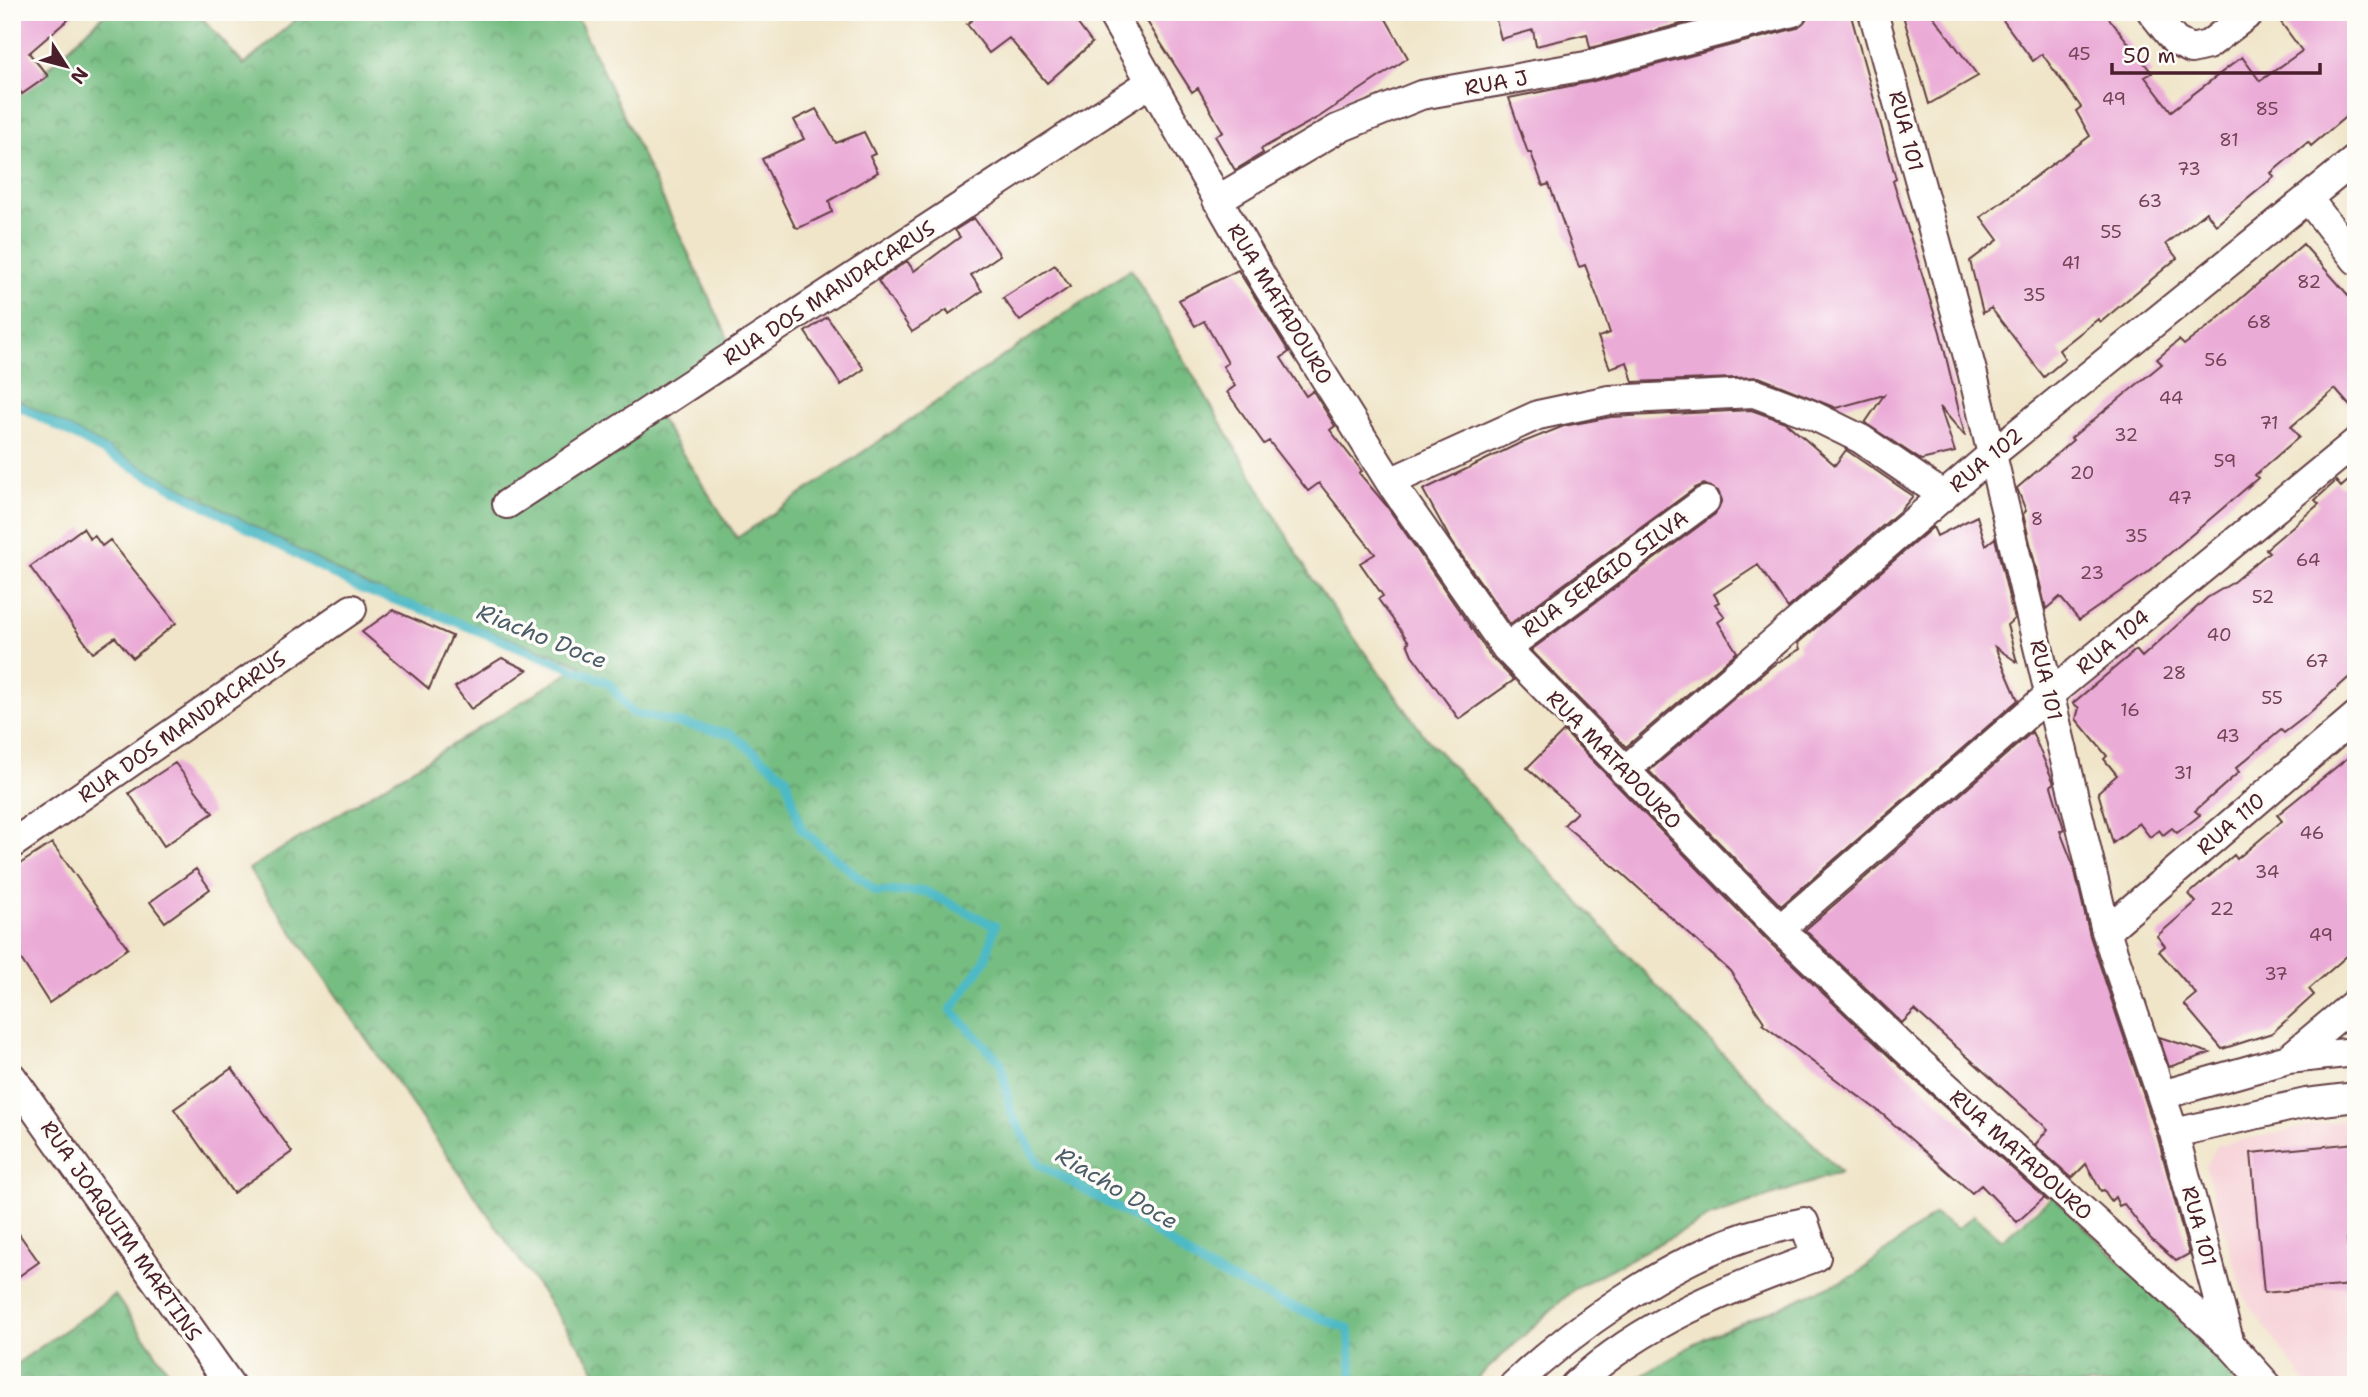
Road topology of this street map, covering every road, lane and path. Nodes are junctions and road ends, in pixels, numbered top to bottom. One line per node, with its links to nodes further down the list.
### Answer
1 (1111, 12): 6 (street, RUA MATADOURO)
2 (1793, 12): 8 (street, RUA J)
3 (1874, 12): 12 (street, RUA 101)
4 (2152, 12): 5 (street)
5 (2251, 12)
6 (1151, 82): 8 (street, RUA MATADOURO); 16 (street, RUA DOS MANDACARUS)
7 (2356, 159): 9 (street, RUA 102)
8 (1217, 200): 13 (street, RUA MATADOURO)
9 (2309, 200): 10 (street); 12 (street, RUA 102)
10 (2356, 260)
11 (2356, 442): 19 (street, RUA 104)
12 (1991, 454): 14 (street, RUA 102); 19 (street, RUA 101)
13 (1390, 482): 14 (street); 18 (street, RUA MATADOURO)
14 (1944, 496): 21 (street, RUA 102)
15 (1705, 500): 18 (street, RUA SERGIO SILVA)
16 (507, 504)
17 (352, 609): 22 (street, RUA DOS MANDACARUS)
18 (1506, 648): 21 (street, RUA MATADOURO)
19 (2049, 695): 23 (street, RUA 104); 24 (street, RUA 101)
20 (2356, 716): 24 (street, RUA 110)
21 (1625, 771): 23 (street, RUA MATADOURO)
22 (12, 844)
23 (1780, 929): 32 (street, RUA MATADOURO)
24 (2106, 932): 29 (street, RUA 101)
25 (2356, 1002): 27 (street)
26 (2356, 1052): 27 (street)
27 (2288, 1059): 29 (street)
28 (12, 1077): 34 (street, RUA JOAQUIM MARTINS)
29 (2162, 1095): 31 (street, RUA 101)
30 (2356, 1097): 31 (street)
31 (2174, 1133): 32 (street, RUA 101)
32 (2230, 1344): 33 (street, RUA MATADOURO)
33 (2263, 1383)
34 (230, 1385)
35 (1514, 1385): 36 (street)
36 (1575, 1385)

